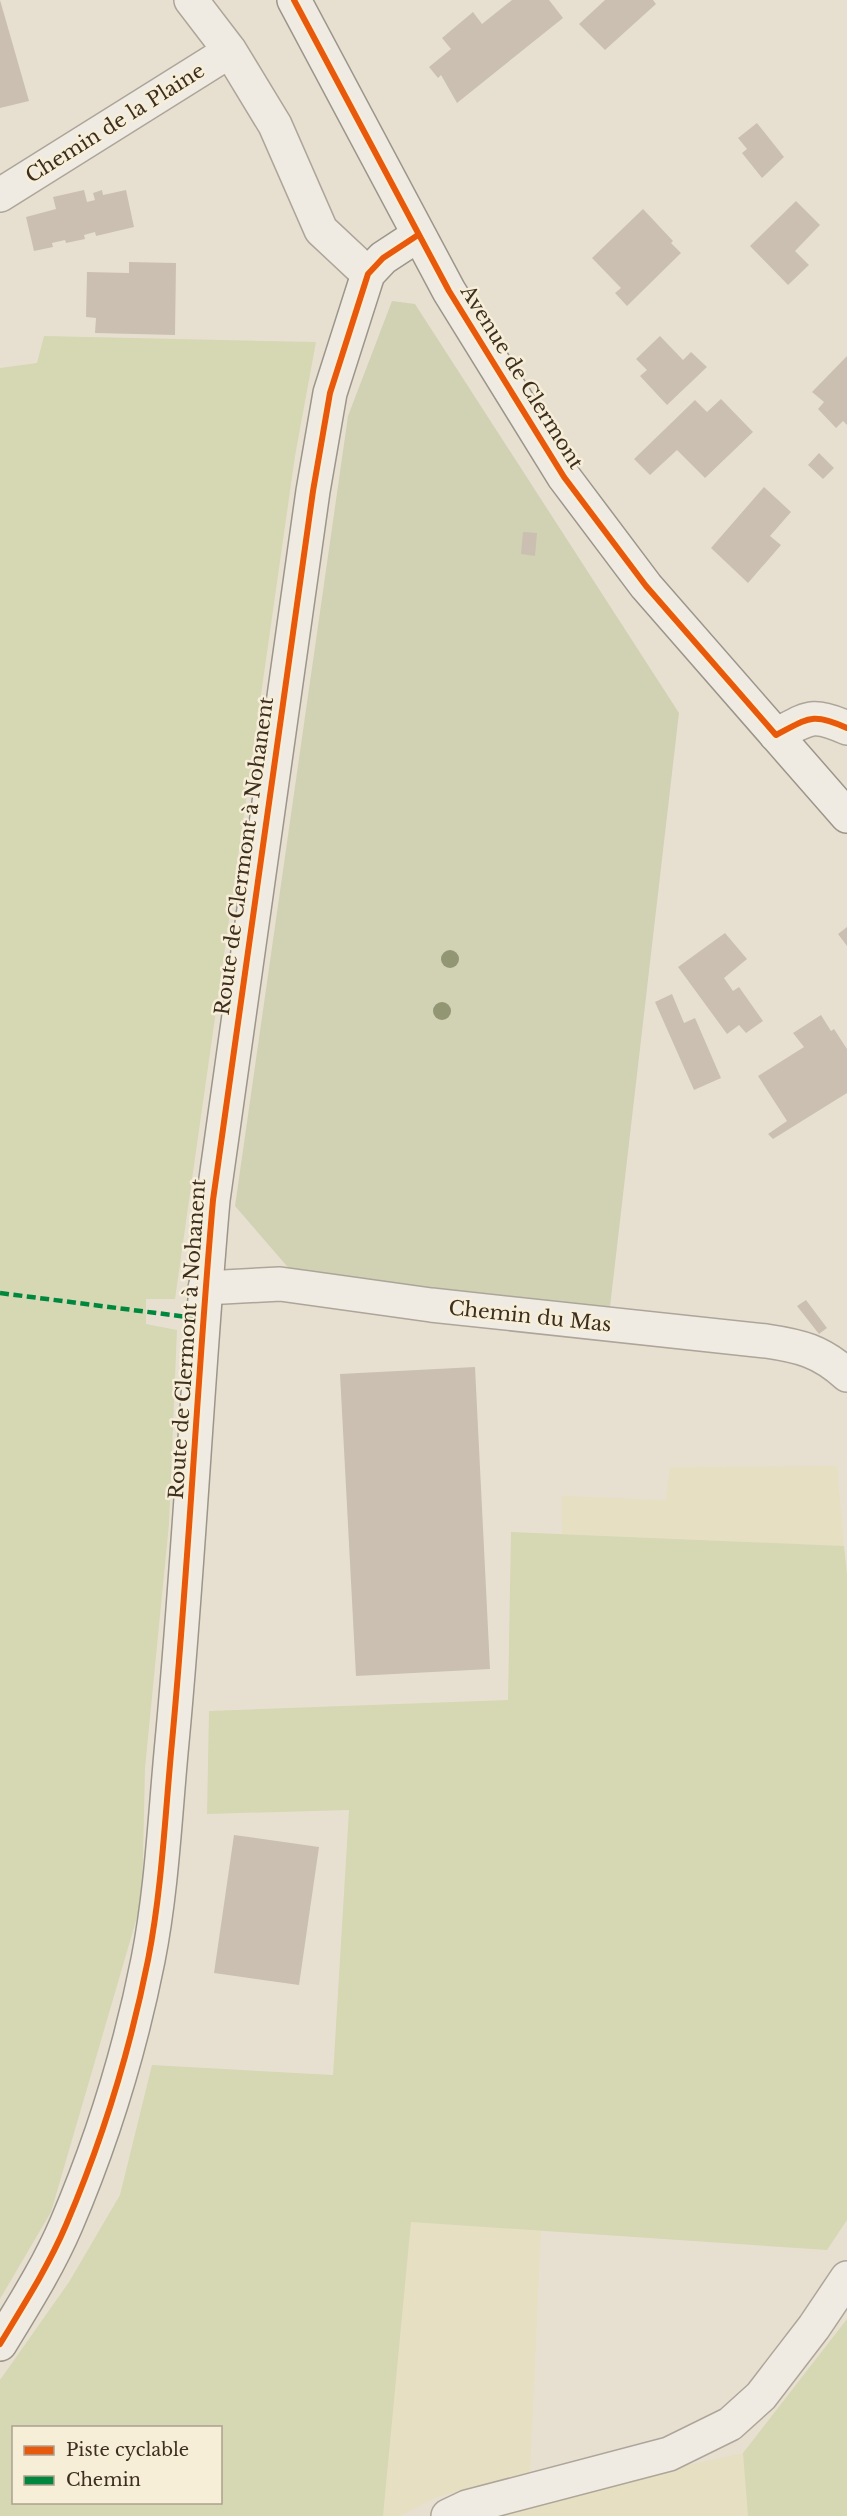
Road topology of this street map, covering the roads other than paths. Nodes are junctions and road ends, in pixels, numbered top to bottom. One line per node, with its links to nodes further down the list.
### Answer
1 (191, 0): 3 (street)
2 (294, 0): 5 (street, Avenue de Clermont)
3 (230, 51): 4 (street, Chemin de la Plaine); 6 (street)
4 (0, 195)
5 (418, 235): 6 (street, Route de Clermont à Nohanent); 8 (street, Avenue de Clermont)
6 (368, 274): 10 (street, Route de Clermont à Nohanent)
7 (847, 728): 8 (street)
8 (776, 735): 9 (street, Avenue de Clermont)
9 (847, 816)
10 (205, 1288): 11 (street, Chemin du Mas); 13 (street, Route de Clermont à Nohanent)
11 (847, 1375)
12 (847, 2278): 14 (street)
13 (0, 2344)
14 (448, 2516)

